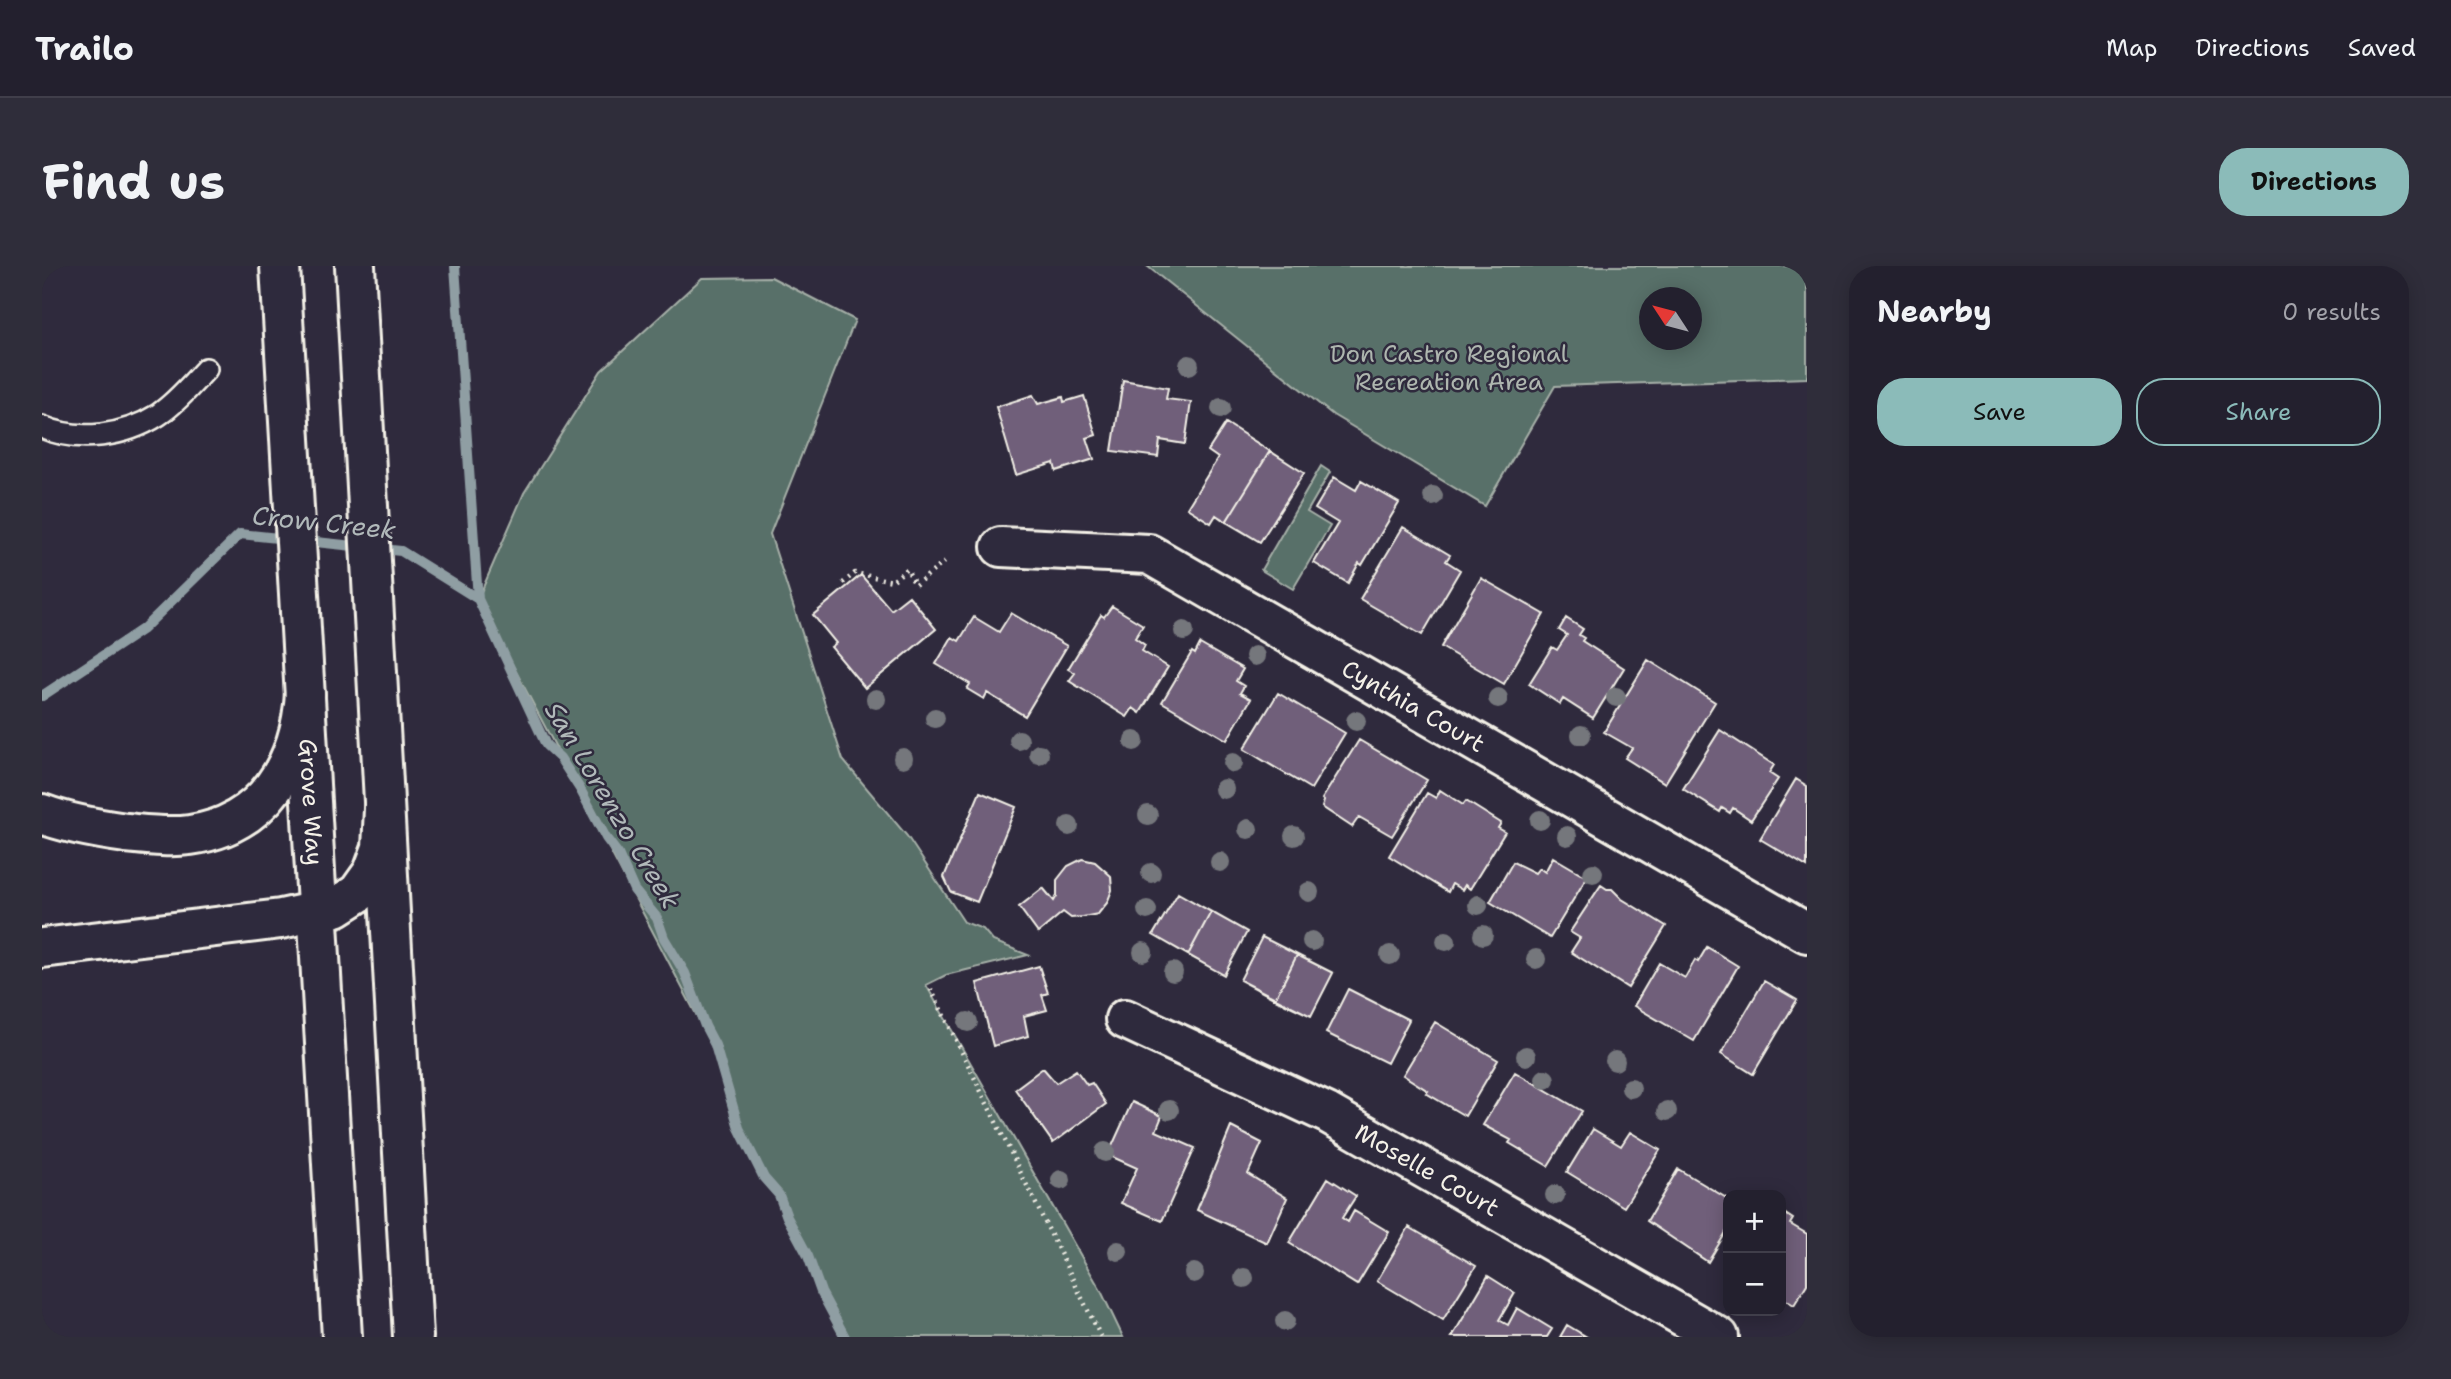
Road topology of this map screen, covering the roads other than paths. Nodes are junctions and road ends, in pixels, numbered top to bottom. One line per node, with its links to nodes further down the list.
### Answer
1 (280, 266): 6 (main road, Grove Way)
2 (355, 266): 7 (main road)
3 (206, 369): 4 (lane)
4 (42, 427)
5 (1001, 547): 10 (main road, Cynthia Court)
6 (304, 679): 8 (main road); 9 (main road, Grove Way)
7 (384, 809): 9 (main road); 14 (main road)
8 (42, 814)
9 (317, 912): 11 (main road); 13 (main road, Grove Way)
10 (1807, 933)
11 (42, 948)
12 (1125, 1019): 15 (main road, Moselle Court)
13 (342, 1337)
14 (413, 1337)
15 (1719, 1337)

